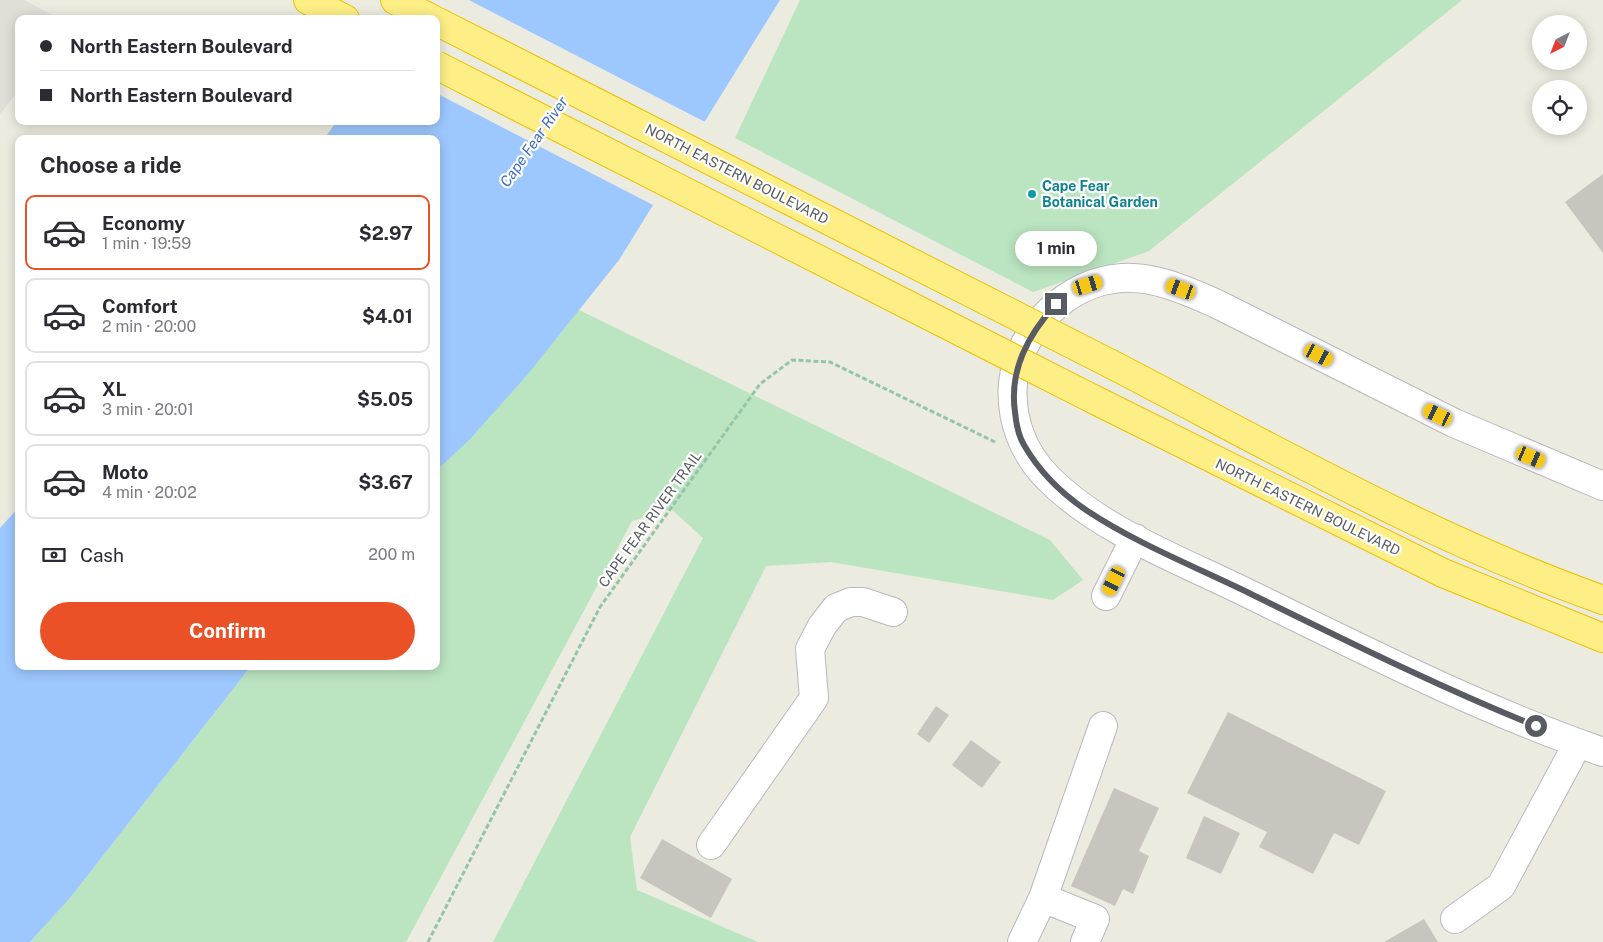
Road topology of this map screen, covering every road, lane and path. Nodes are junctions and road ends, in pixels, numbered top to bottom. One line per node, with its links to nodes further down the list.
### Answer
1 (308, 0): 3 (highway)
2 (395, 0): 4 (highway)
3 (337, 15)
4 (424, 15)
5 (440, 23): 11 (highway, NORTH EASTERN BOULEVARD, bridge)
6 (440, 67): 13 (highway, NORTH EASTERN BOULEVARD, bridge)
7 (998, 443): 19 (path, CAPE FEAR RIVER TRAIL)
8 (1603, 486): 9 (street)
9 (1135, 538): 10 (street); 15 (street)
10 (1106, 596)
11 (1603, 600)
12 (893, 612): 16 (street)
13 (1603, 638)
14 (1103, 726): 17 (street)
15 (1591, 747): 18 (street)
16 (711, 845)
17 (1043, 898): 20 (street); 21 (street)
18 (1455, 919)
19 (428, 942)
20 (1022, 942)
21 (1086, 942)

